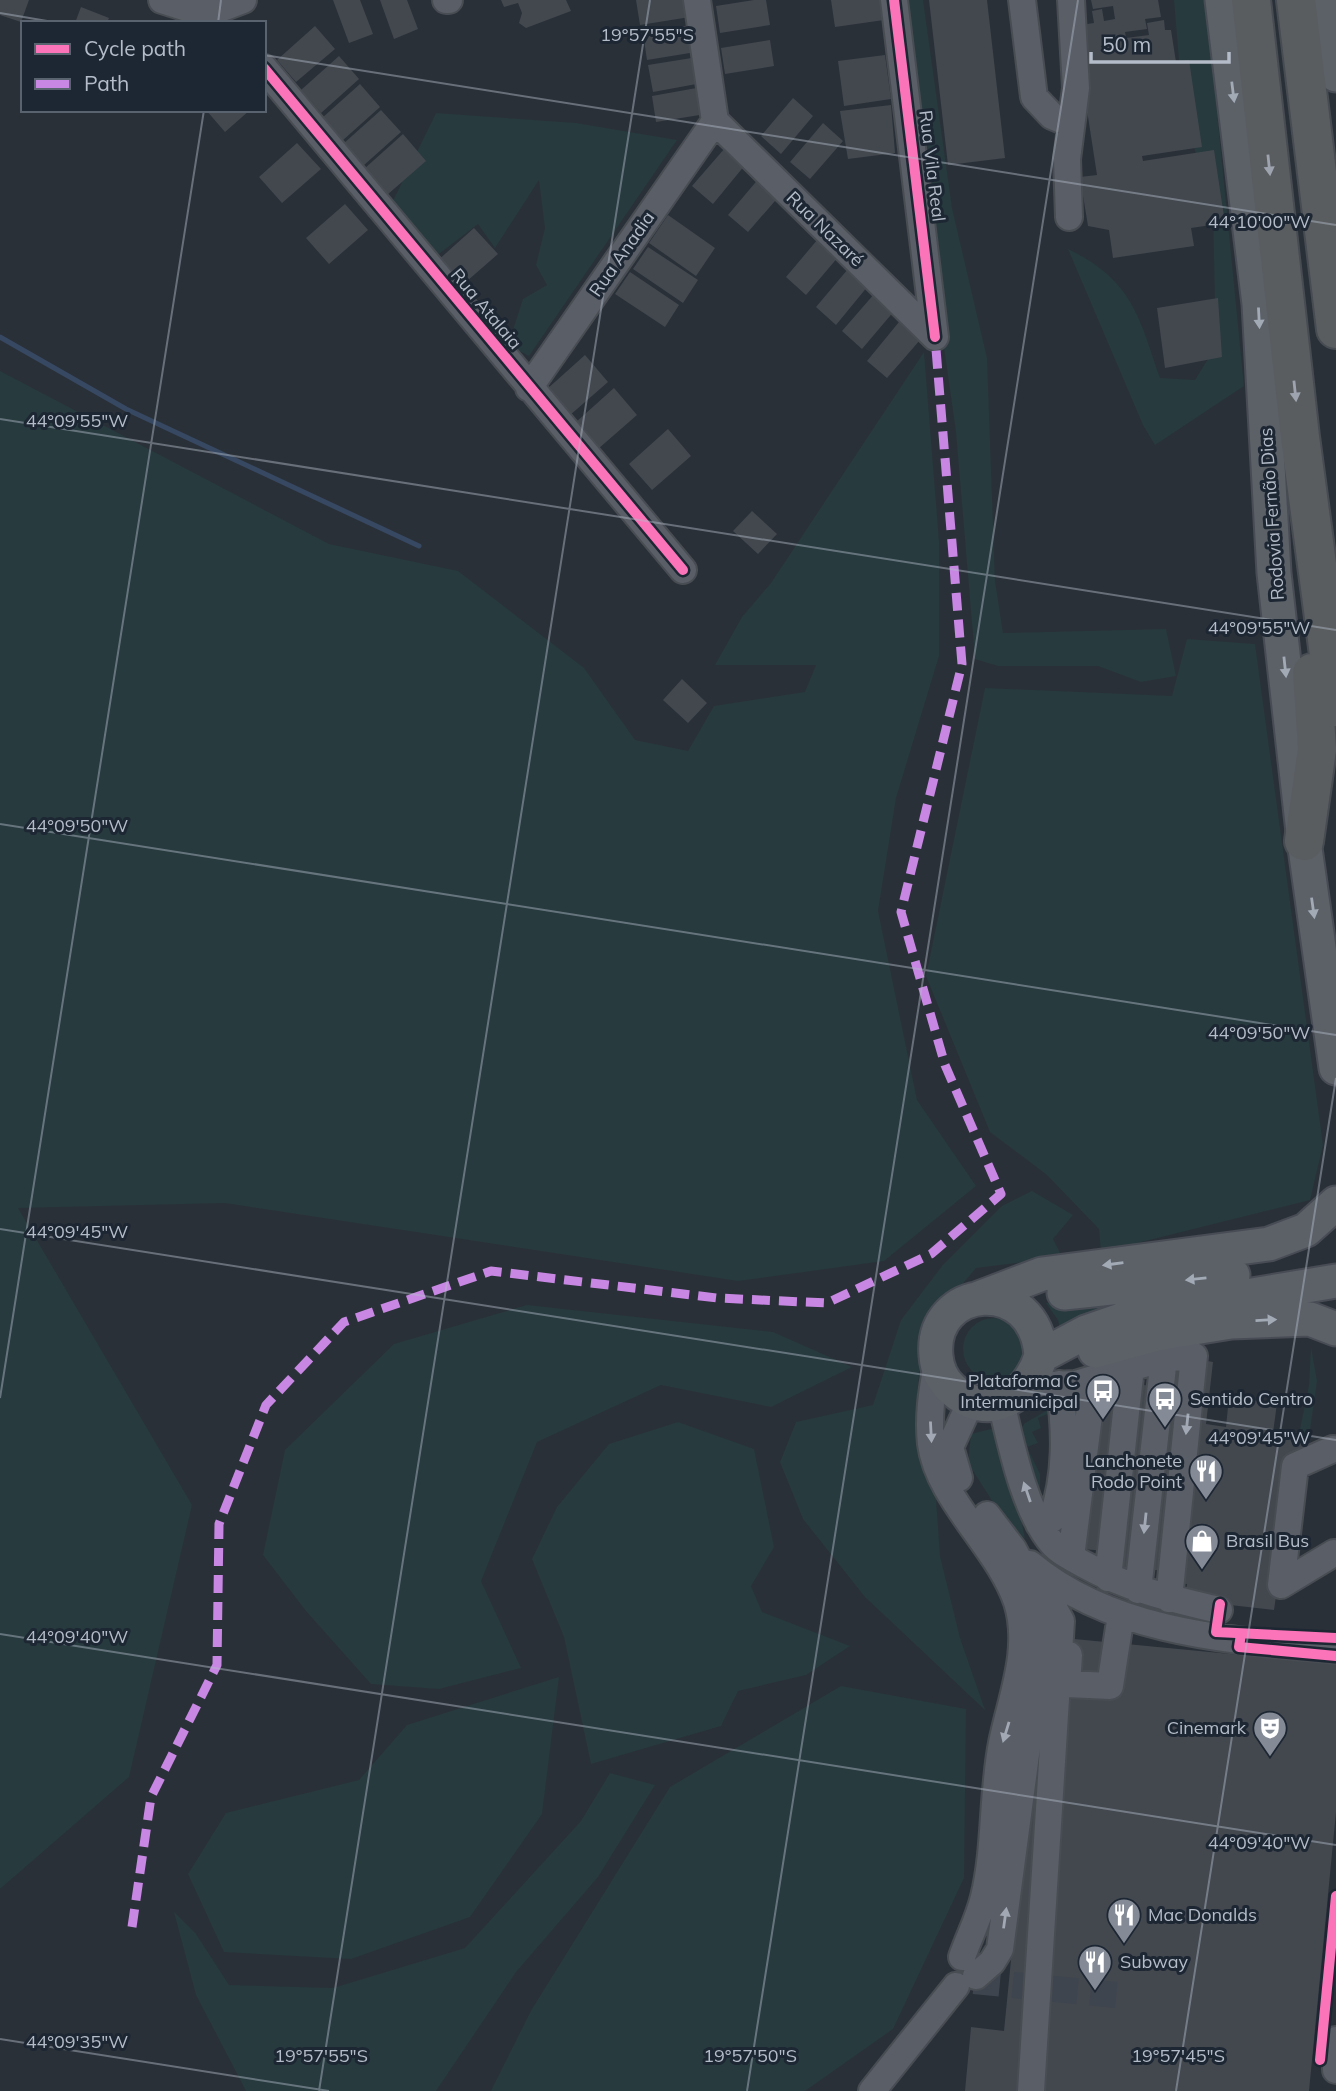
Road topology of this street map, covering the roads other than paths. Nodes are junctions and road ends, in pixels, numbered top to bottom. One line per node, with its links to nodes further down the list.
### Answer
1 (162, 0): 11 (street)
2 (243, 0): 11 (street)
3 (697, 0): 15 (street)
4 (894, 0): 19 (street, Rua Vila Real)
5 (1022, 0): 16 (street)
6 (1071, 0): 16 (street)
7 (1222, 0): 24 (main road, Rodovia Fernão Dias, one-way to 24)
8 (1251, 0): 21 (highway, Rodovia Fernão Dias, one-way to 21)
9 (1296, 0): 18 (highway)
10 (1329, 0): 12 (main road)
11 (212, 12)
12 (1336, 66): 14 (main road)
13 (266, 70): 20 (street, Rua Atalaia)
14 (1336, 75)
15 (715, 121): 19 (street, Rua Nazaré); 20 (street, Rua Anadia)
16 (1071, 124): 17 (street)
17 (1069, 217)
18 (1336, 329)
19 (935, 337)
20 (529, 388): 22 (street, Rua Atalaia)
21 (1299, 429): 23 (highway, Rodovia Fernão Dias); 24 (highway)
22 (683, 570)
23 (1336, 707)
24 (1304, 841): 25 (main road, Rodovia Fernão Dias, one-way to 25)
25 (1336, 1068)
26 (1336, 1203): 29 (main road, one-way to 29)
27 (1336, 1259): 29 (main road, one-way to 29)
28 (1336, 1281): 34 (main road)
29 (994, 1300): 32 (main road); 34 (main road)
30 (1336, 1329): 34 (main road, one-way to 30)
31 (1164, 1358): 33 (street); 42 (street, one-way to 42); 43 (street, one-way to 43)
32 (937, 1364): 34 (main road); 46 (street, one-way to 46)
33 (1131, 1367): 34 (street); 40 (street)
34 (1030, 1384): 36 (street, one-way to 34); 36 (street); 37 (street); 39 (street)
35 (1333, 1449): 38 (street)
36 (1039, 1524): 39 (street)
37 (1013, 1549): 41 (street); 45 (street)
38 (1334, 1553)
39 (1071, 1557): 40 (street)
40 (1108, 1578): 42 (street)
41 (1033, 1587): 46 (street, one-way to 41); 51 (street)
42 (1138, 1590): 43 (street)
43 (1169, 1599): 44 (street)
44 (1219, 1610)
45 (1336, 1650)
46 (965, 1973): 50 (street)
47 (1336, 2040): 48 (street)
48 (1336, 2070)
49 (1336, 2077): 52 (street)
50 (872, 2091)
51 (1031, 2091)
52 (1335, 2091)

